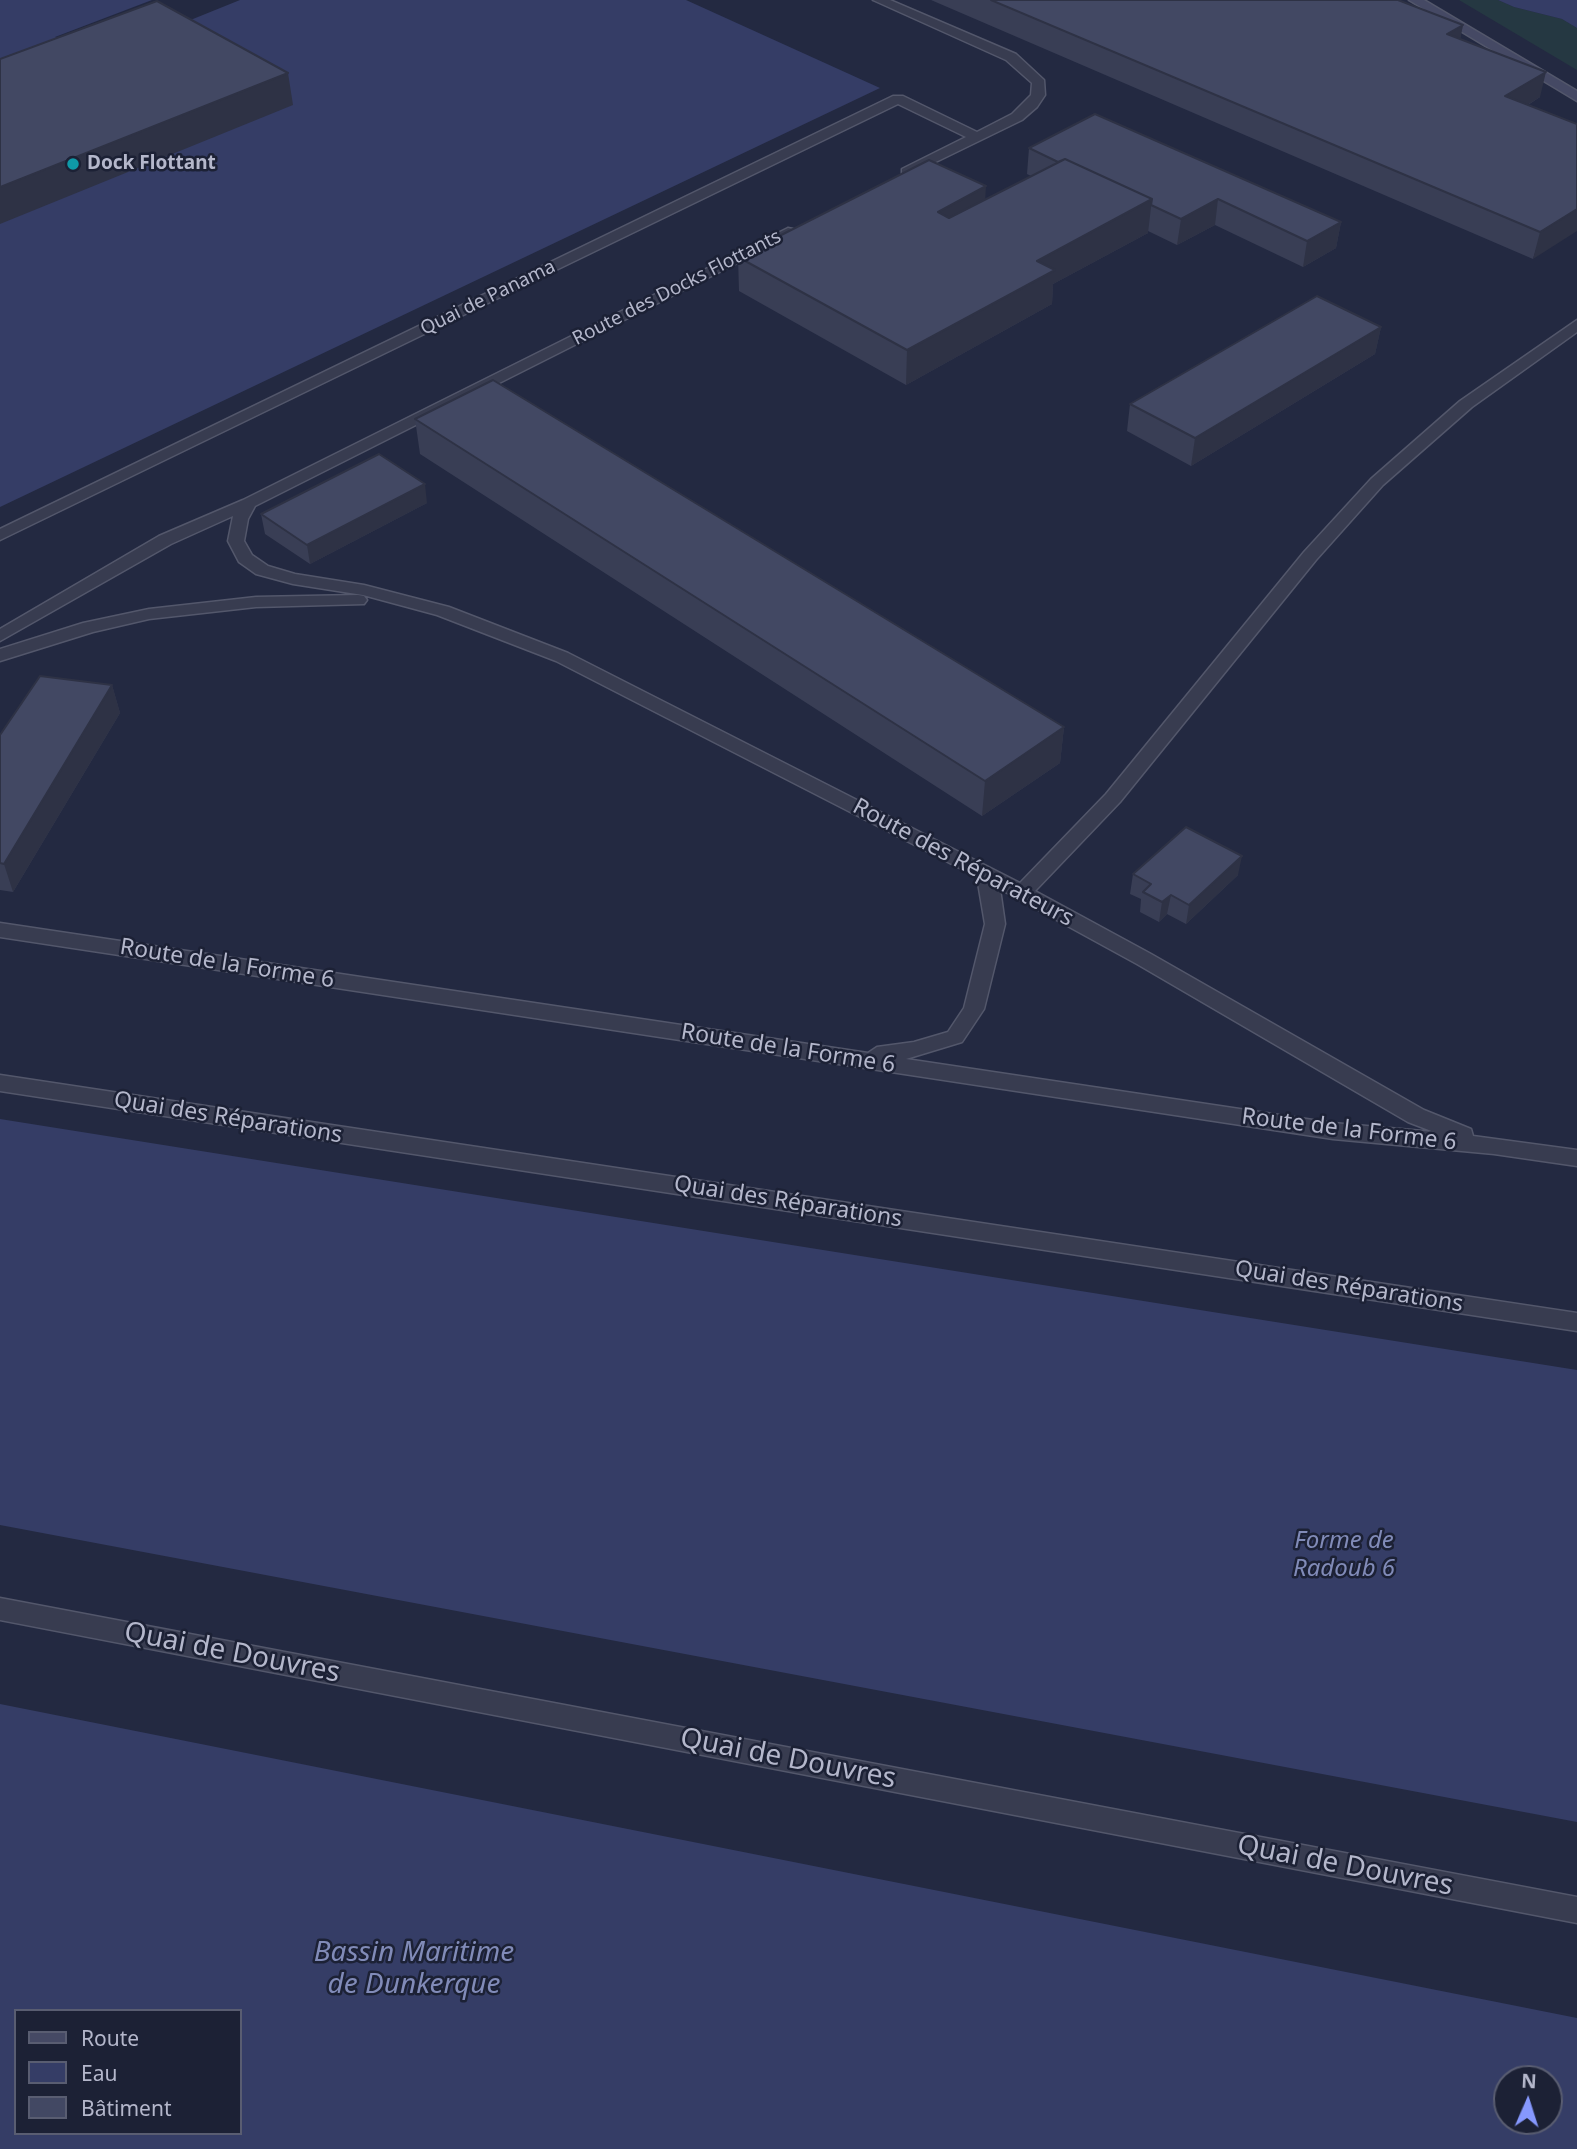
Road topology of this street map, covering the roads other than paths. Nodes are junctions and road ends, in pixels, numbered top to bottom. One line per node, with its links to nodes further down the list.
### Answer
1 (879, 0): 4 (lane)
2 (1415, 0): 3 (street)
3 (1577, 97)
4 (977, 137): 5 (lane); 9 (lane, Quai de Panama)
5 (891, 180)
6 (804, 224): 8 (lane, Route des Docks Flottants)
7 (1577, 325): 14 (lane)
8 (249, 503): 10 (lane); 11 (lane, Route des Docks Flottants)
9 (0, 535)
10 (419, 605): 12 (lane); 13 (lane, Route des Réparateurs)
11 (0, 636)
12 (0, 655)
13 (986, 873): 14 (lane, Route des Réparateurs); 16 (lane)
14 (1022, 892): 18 (lane, Route des Réparateurs)
15 (0, 930): 16 (lane, Route de la Forme 6)
16 (848, 1058): 18 (lane, Route de la Forme 6)
17 (0, 1083): 20 (lane, Quai des Réparations)
18 (1494, 1146): 19 (lane, Route de la Forme 6)
19 (1577, 1158)
20 (1577, 1322)
21 (0, 1609): 22 (lane, Quai de Douvres)
22 (1577, 1910)

